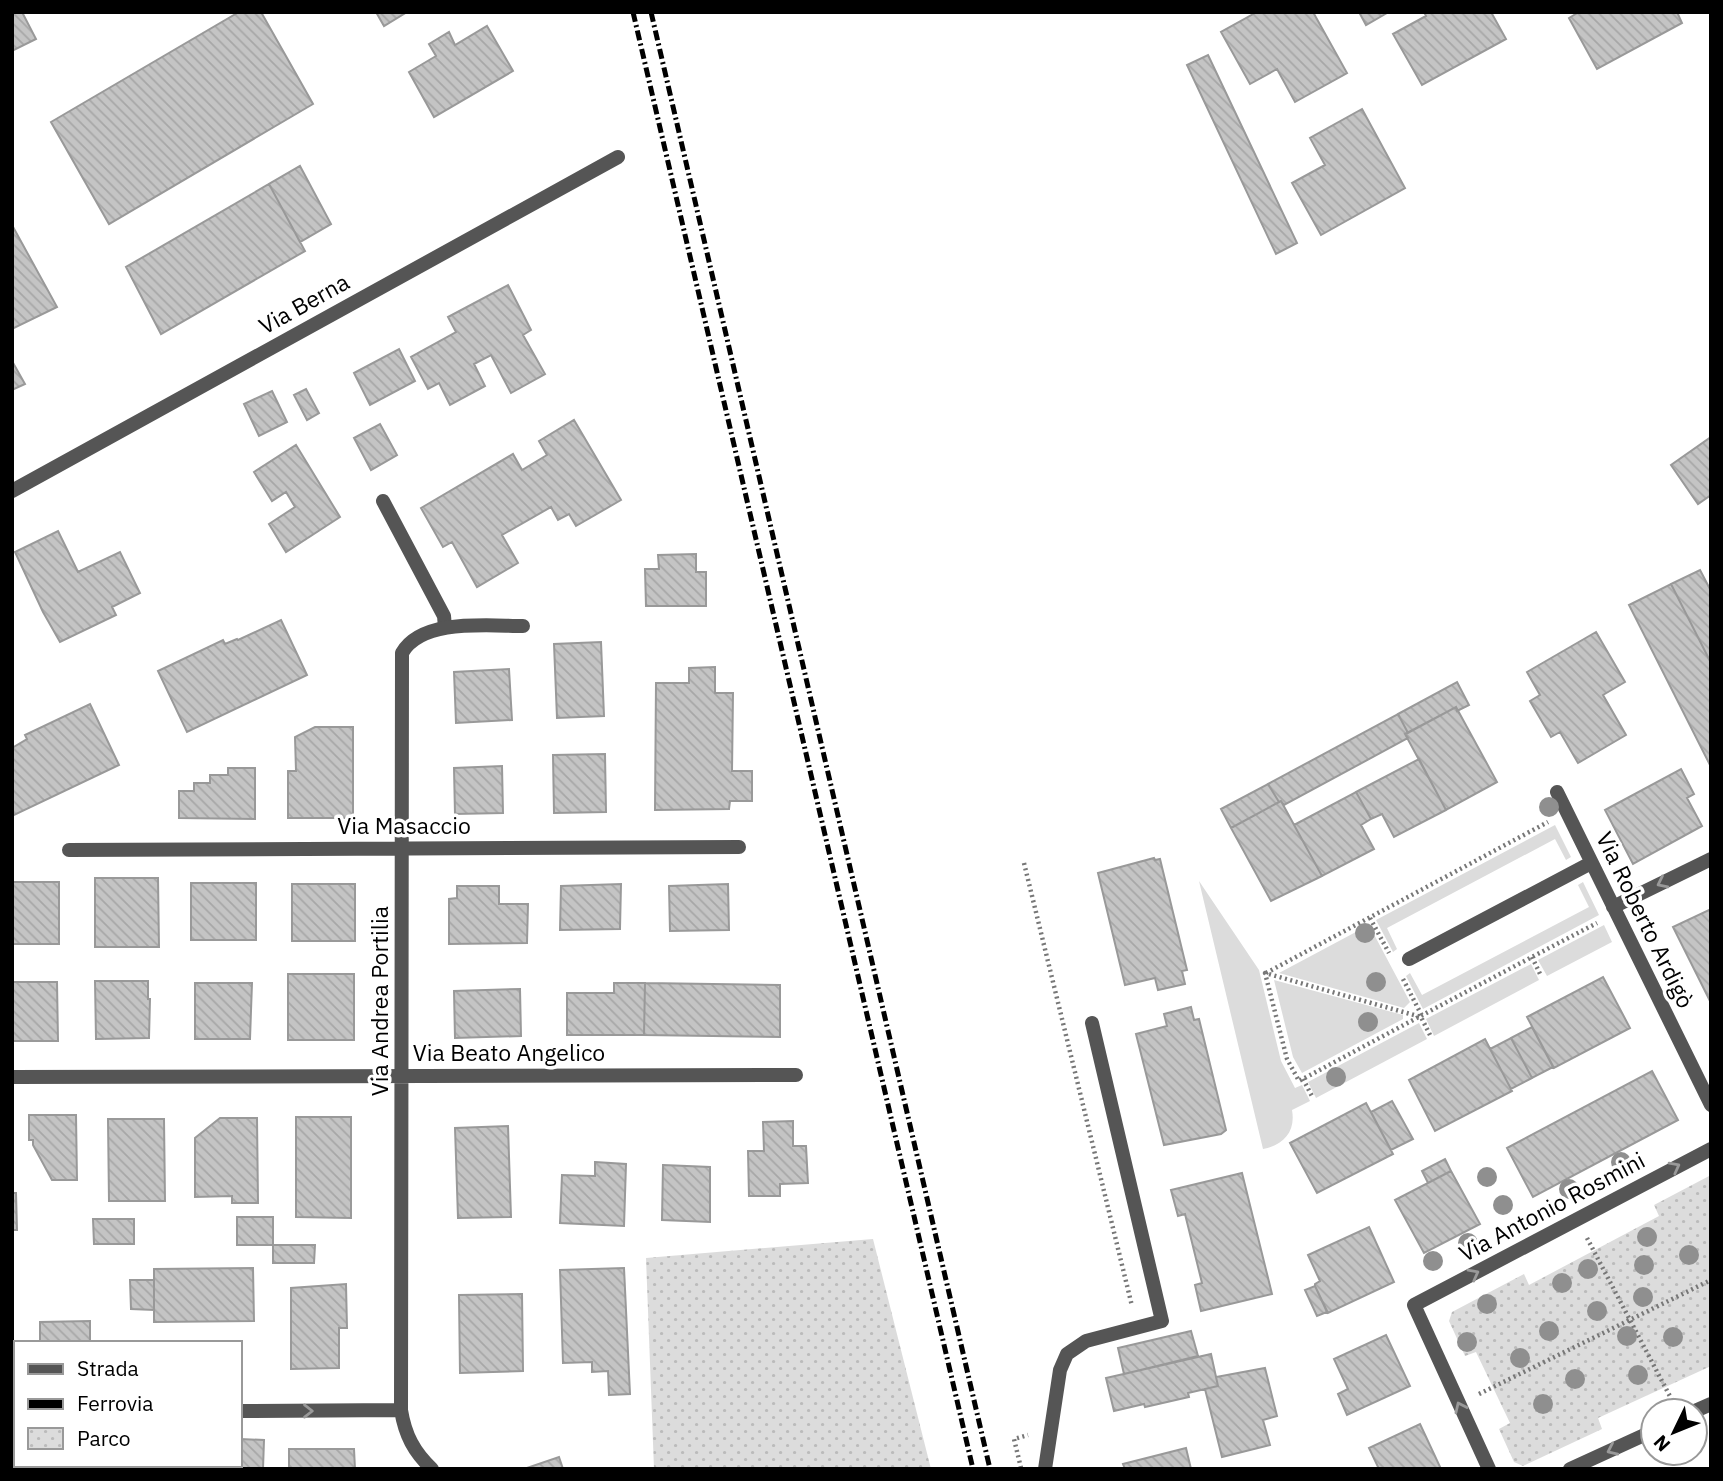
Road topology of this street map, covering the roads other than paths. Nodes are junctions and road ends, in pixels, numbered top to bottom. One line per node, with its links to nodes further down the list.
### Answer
1 (618, 157): 2 (street, Via Berna)
2 (12, 491)
3 (383, 500): 5 (street)
4 (523, 626): 5 (street, Via Andrea Portilia)
5 (445, 627): 8 (street, Via Andrea Portilia)
6 (1557, 792): 11 (street, Via Roberto Ardigò)
7 (739, 848): 8 (street, Via Masaccio)
8 (402, 849): 9 (street, Via Masaccio); 16 (street, Via Andrea Portilia)
9 (69, 850)
10 (1711, 859): 12 (street, one-way to 12)
11 (1591, 863): 12 (street, Via Roberto Ardigò); 13 (street)
12 (1615, 910): 18 (street, Via Roberto Ardigò)
13 (1409, 959)
14 (1092, 1023): 24 (street)
15 (796, 1075): 16 (street, Via Beato Angelico)
16 (402, 1076): 17 (street, Via Beato Angelico); 20 (street, Via Andrea Portilia)
17 (12, 1077)
18 (1711, 1105)
19 (1711, 1149): 25 (street, Via Antonio Rosmini, one-way to 19)
20 (401, 1410): 21 (street, one-way to 20); 23 (street, Via Andrea Portilia)
21 (242, 1411)
22 (1639, 1437): 26 (street, one-way to 26)
23 (432, 1469)
24 (1045, 1469)
25 (1489, 1469)
26 (1570, 1469)

